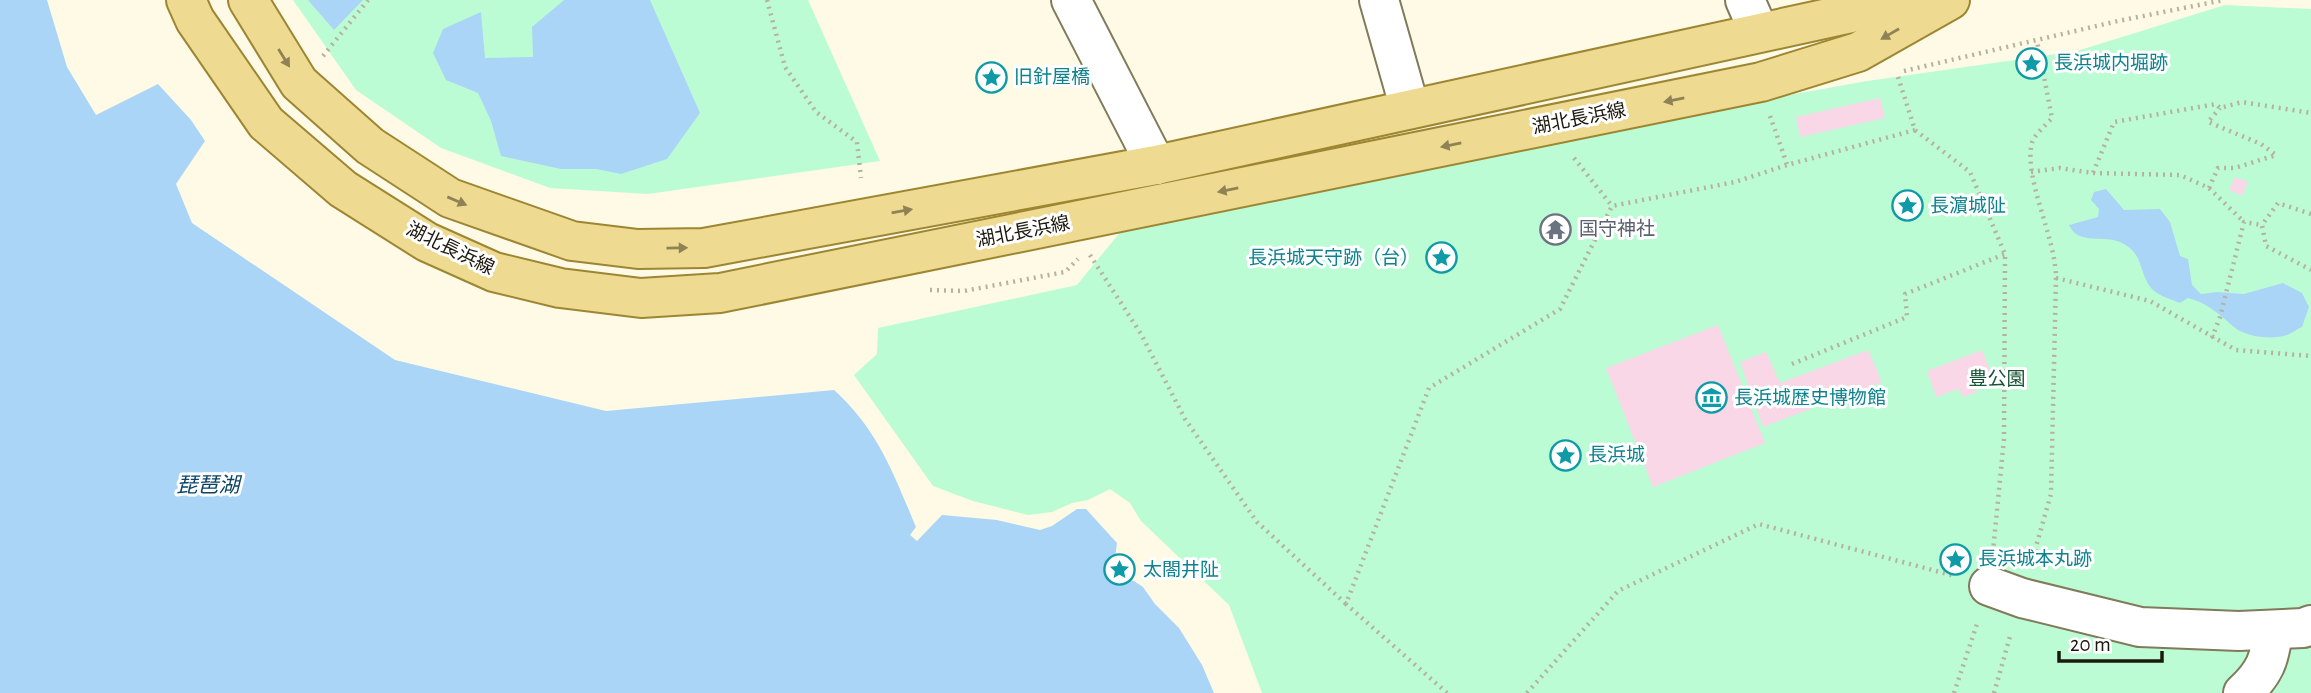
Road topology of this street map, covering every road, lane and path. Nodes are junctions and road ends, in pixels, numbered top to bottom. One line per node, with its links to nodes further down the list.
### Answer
1 (186, 0): 8 (main road, 湖北長浜線, one-way to 1)
2 (248, 0): 12 (main road, one-way to 12)
3 (368, 0): 12 (path)
4 (767, 0): 23 (path)
5 (1071, 0): 19 (street)
6 (1379, 0): 14 (street)
7 (1911, 0): 9 (main road)
8 (1950, 0)
9 (1752, 16): 14 (main road)
10 (2037, 41): 21 (path)
11 (1898, 77): 16 (path)
12 (299, 83): 19 (main road, one-way to 19)
13 (2220, 108): 15 (path); 22 (path); 24 (path)
14 (1410, 109): 19 (main road)
15 (2311, 113)
16 (1915, 130): 20 (path); 30 (path)
17 (1775, 134): 20 (path)
18 (1569, 152): 25 (path)
19 (1156, 165)
20 (1787, 165): 25 (path)
21 (2031, 172): 22 (path); 32 (path)
22 (2093, 173): 24 (path)
23 (861, 178)
24 (2209, 188): 27 (path)
25 (1612, 206): 37 (path)
26 (2311, 214): 28 (path)
27 (2244, 222): 28 (path); 33 (path)
28 (2262, 225): 31 (path)
29 (1087, 250): 37 (path)
30 (2005, 254): 35 (path); 36 (path)
31 (2311, 270)
32 (2056, 278): 33 (path); 36 (path)
33 (2212, 338): 34 (path)
34 (2311, 356)
35 (1792, 364)
36 (2006, 592): 39 (street); 41 (path); 42 (path); 43 (path)
37 (1346, 604): 40 (path)
38 (2311, 625): 39 (street)
39 (2273, 630): 44 (street)
40 (1447, 693)
41 (1527, 693)
42 (1954, 693)
43 (1994, 693)
44 (2243, 693)

